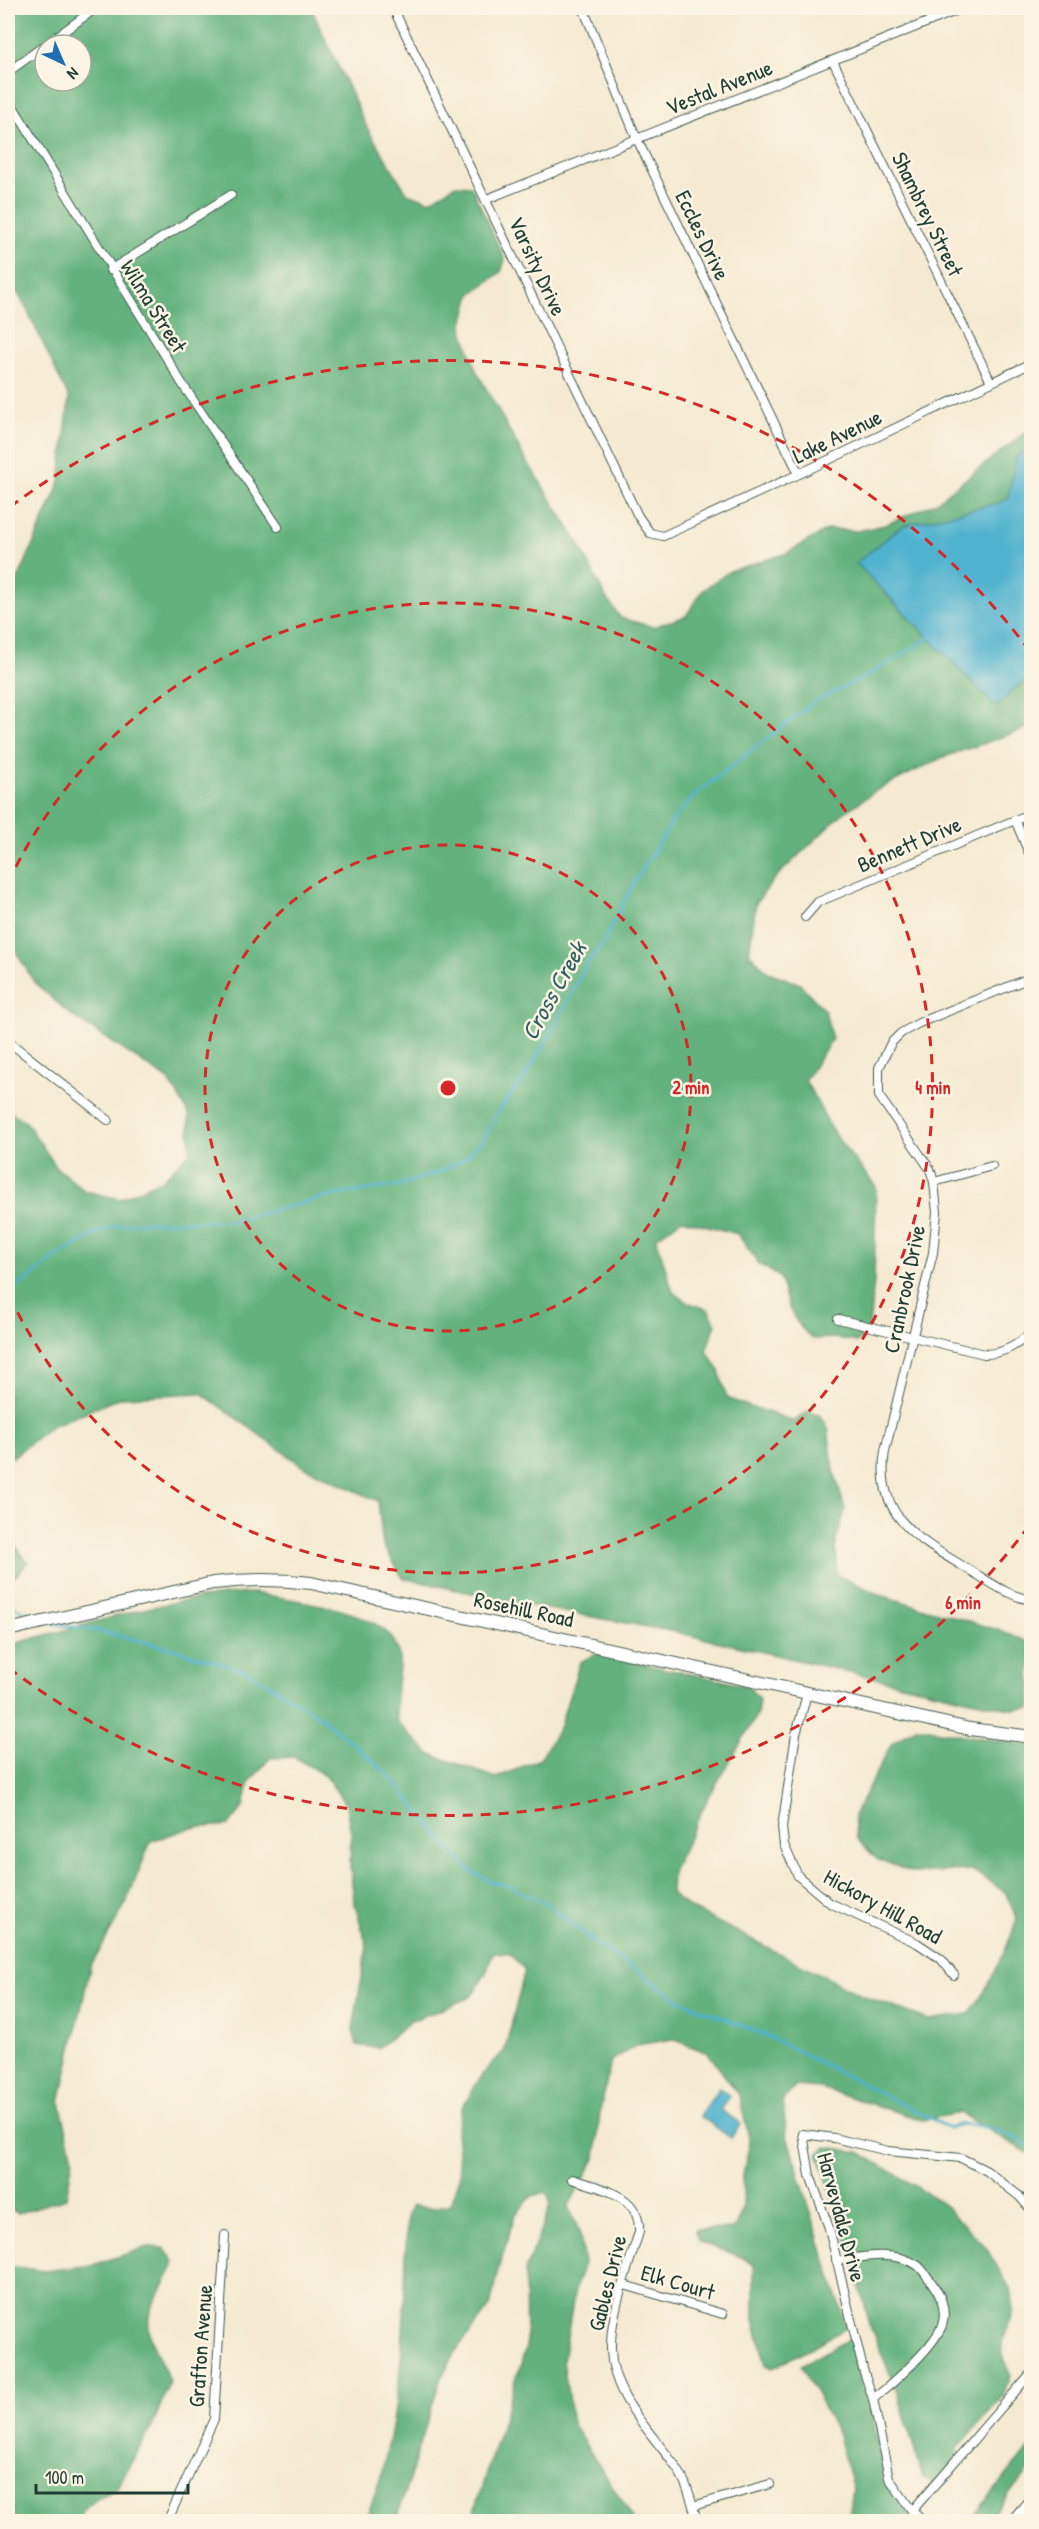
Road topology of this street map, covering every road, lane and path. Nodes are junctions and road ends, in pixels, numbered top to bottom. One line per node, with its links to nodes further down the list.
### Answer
1 (96, 8): 5 (street)
2 (393, 8): 11 (street, Varsity Drive)
3 (583, 8): 9 (street, Eccles Drive)
4 (963, 8): 6 (street, Vestal Avenue)
5 (86, 11): 7 (street)
6 (833, 61): 9 (street, Vestal Avenue); 14 (street, Shambrey Street)
7 (8, 72)
8 (8, 98): 12 (street, Wilma Street)
9 (637, 139): 11 (street, Vestal Avenue); 15 (street, Eccles Drive)
10 (231, 195): 12 (street)
11 (487, 199): 17 (street, Varsity Drive)
12 (110, 270): 16 (street, Wilma Street)
13 (1032, 363): 14 (street, Lake Avenue)
14 (991, 382): 15 (street, Lake Avenue)
15 (799, 474): 17 (street, Lake Avenue)
16 (279, 527)
17 (656, 535)
18 (1032, 813): 19 (street, Bennett Drive)
19 (1015, 819): 20 (street); 21 (street, Bennett Drive)
20 (1032, 860)
21 (806, 917)
22 (1032, 977): 26 (street, Cranbrook Drive)
23 (8, 1041): 24 (street)
24 (108, 1120)
25 (992, 1166): 26 (street)
26 (934, 1182): 29 (street, Cranbrook Drive)
27 (838, 1318): 29 (street)
28 (1032, 1332): 29 (street)
29 (912, 1337): 30 (street, Cranbrook Drive)
30 (1032, 1600)
31 (8, 1630): 32 (main road, Rosehill Road)
32 (807, 1694): 33 (main road, Rosehill Road); 34 (street, Hickory Hill Road)
33 (1032, 1737)
34 (954, 1975)
35 (572, 2179): 39 (street, Gables Drive)
36 (1032, 2211): 38 (street, Harveydale Drive)
37 (225, 2235): 47 (street, Grafton Avenue)
38 (836, 2261): 42 (street, Harveydale Drive); 42 (street)
39 (624, 2285): 40 (street, Elk Court); 45 (street, Gables Drive)
40 (723, 2314)
41 (1032, 2372): 46 (street)
42 (873, 2399): 46 (street, Harveydale Drive)
43 (770, 2484): 45 (street)
44 (1032, 2501): 50 (main road)
45 (693, 2506): 48 (street, Gables Drive)
46 (912, 2511): 49 (street, Harveydale Drive)
47 (167, 2522)
48 (698, 2522)
49 (924, 2522)
50 (1014, 2522)

